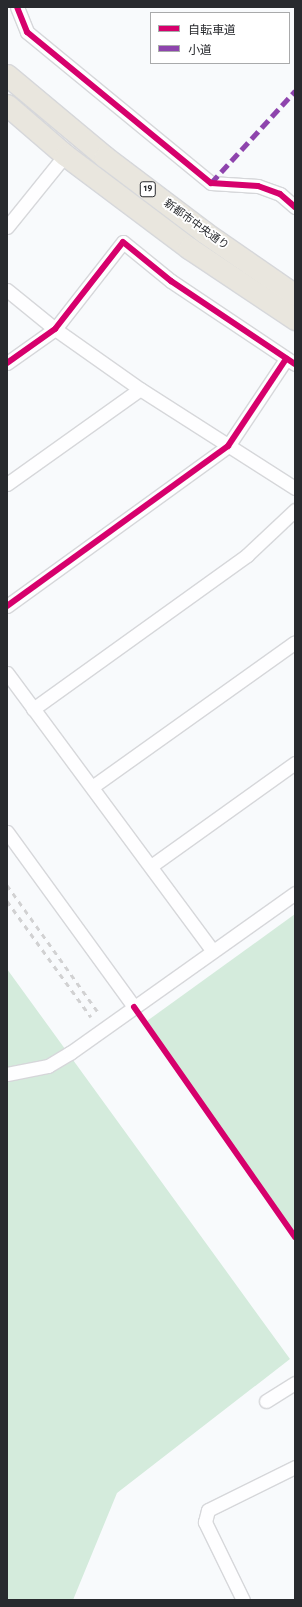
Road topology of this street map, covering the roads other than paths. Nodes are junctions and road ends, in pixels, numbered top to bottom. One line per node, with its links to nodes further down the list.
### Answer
1 (17, 7): 5 (street)
2 (7, 76): 8 (main road, 新都市中央通り / 19)
3 (7, 105): 4 (main road, 新都市中央通り / 19)
4 (65, 155): 6 (street); 9 (main road, 新都市中央通り / 19)
5 (295, 207)
6 (7, 227)
7 (7, 290): 10 (street)
8 (295, 295)
9 (295, 320)
10 (55, 329): 11 (street); 12 (street); 13 (street)
11 (291, 361): 14 (street)
12 (7, 363)
13 (140, 389): 14 (street); 15 (street)
14 (228, 446): 16 (street); 18 (street)
15 (7, 484)
16 (295, 488)
17 (295, 510): 21 (street)
18 (7, 606)
19 (295, 642): 23 (street)
20 (7, 674): 21 (street)
21 (33, 709): 23 (street)
22 (295, 763): 25 (street)
23 (92, 787): 25 (street)
24 (7, 832): 28 (street)
25 (151, 866): 27 (street)
26 (295, 893): 27 (street)
27 (213, 951): 28 (street)
28 (134, 1007): 29 (street)
29 (7, 1074)
30 (295, 1383): 31 (street)
31 (266, 1400)
32 (295, 1467): 33 (street)
33 (243, 1600)

